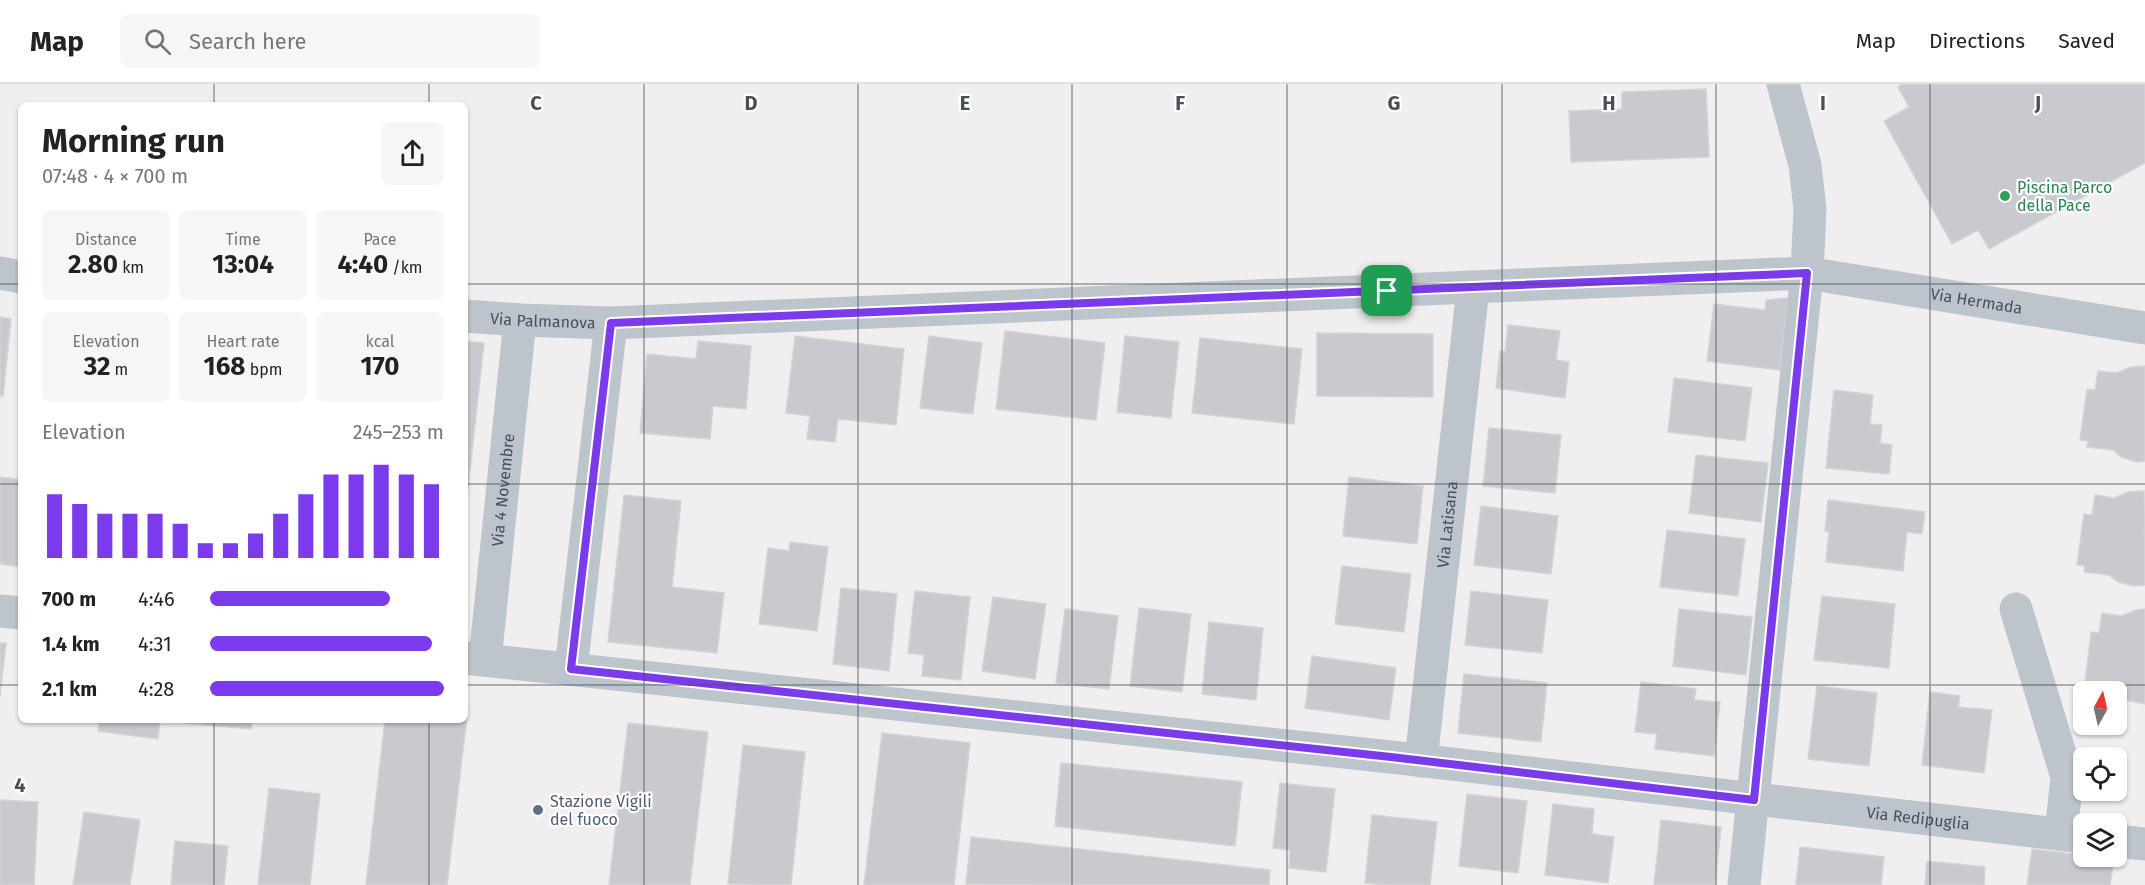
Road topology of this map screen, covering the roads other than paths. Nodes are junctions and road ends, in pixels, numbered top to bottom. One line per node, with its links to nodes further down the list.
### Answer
1 (1783, 84): 3 (street)
2 (0, 273): 4 (street)
3 (1807, 273): 5 (street, Via Palmanova); 9 (street, Via Hermada); 16 (street)
4 (18, 276)
5 (1473, 288): 8 (street, Via Palmanova); 15 (street, Via Latisana)
6 (468, 315): 7 (street, Via Palmanova)
7 (520, 320): 8 (street, Via Palmanova); 13 (street, Via 4 Novembre)
8 (611, 323): 14 (street)
9 (2145, 328)
10 (2016, 609): 17 (street)
11 (0, 611): 12 (street)
12 (18, 613)
13 (475, 659): 14 (street, Via Redipuglia)
14 (571, 669): 15 (street, Via Redipuglia)
15 (1421, 760): 16 (street, Via Redipuglia)
16 (1754, 800): 17 (street, Via Redipuglia); 20 (street)
17 (2072, 835)
18 (2127, 842): 19 (street)
19 (2145, 844)
20 (1744, 885)

